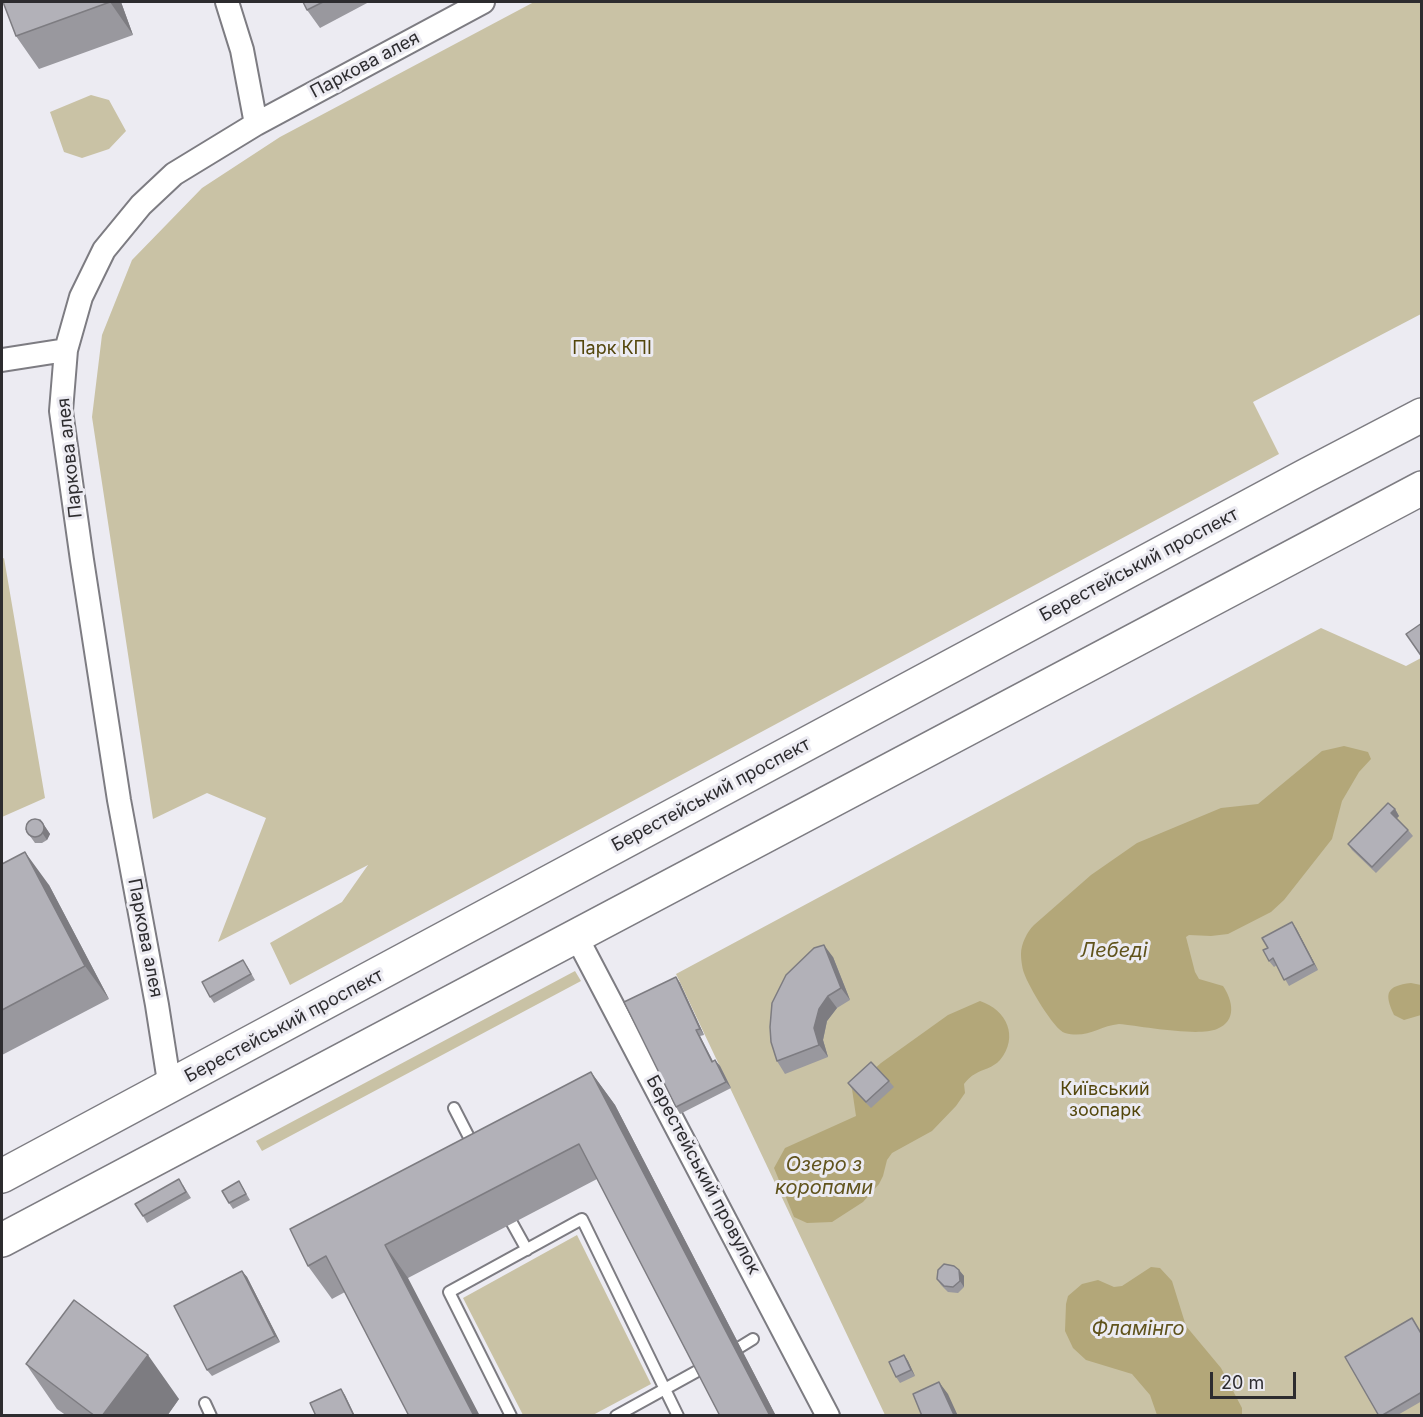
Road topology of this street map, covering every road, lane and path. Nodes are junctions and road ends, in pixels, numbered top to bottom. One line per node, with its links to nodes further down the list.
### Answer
1 (227, 2): 3 (street)
2 (483, 2): 3 (street, Паркова алея)
3 (256, 124): 4 (street, Паркова алея)
4 (66, 350): 5 (street); 9 (street, Паркова алея)
5 (2, 360)
6 (1422, 415): 9 (main road, Берестейський проспект)
7 (1422, 488): 8 (main road)
8 (576, 936): 14 (main road); 25 (street, Берестейський провулок)
9 (170, 1088): 12 (main road, Берестейський проспект)
10 (454, 1108): 11 (lane)
11 (478, 1154)
12 (2, 1176)
13 (512, 1223): 15 (lane)
14 (2, 1240)
15 (527, 1250): 19 (lane); 22 (lane)
16 (753, 1339): 17 (lane)
17 (740, 1347)
18 (701, 1369): 19 (lane)
19 (666, 1388): 23 (lane); 24 (lane)
20 (205, 1403): 21 (lane)
21 (211, 1416)
22 (511, 1416)
23 (616, 1416)
24 (678, 1416)
25 (828, 1416)

